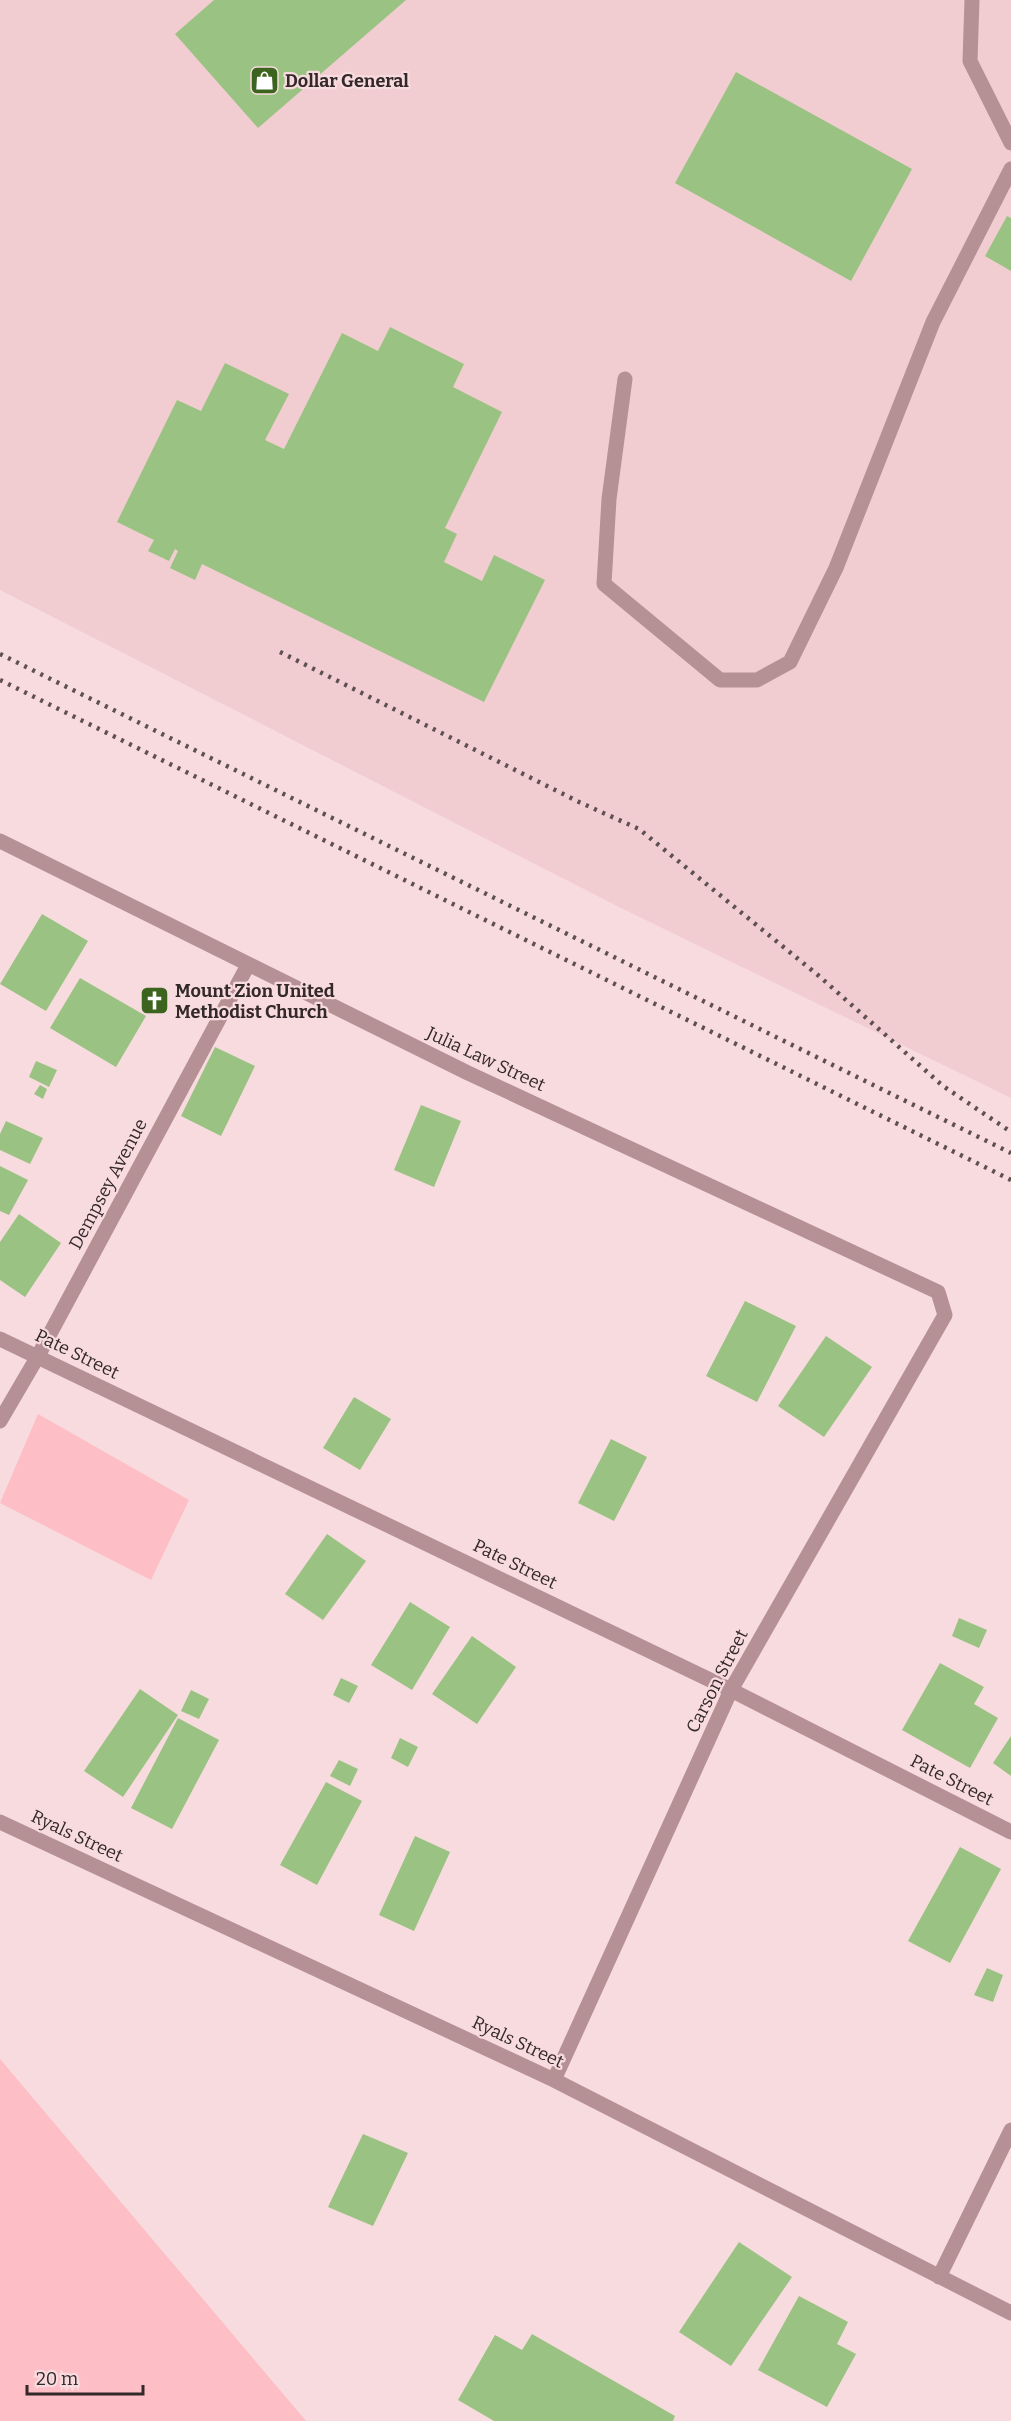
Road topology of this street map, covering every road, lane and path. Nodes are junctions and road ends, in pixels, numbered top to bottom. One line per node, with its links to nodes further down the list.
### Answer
1 (972, 0): 2 (street)
2 (1011, 143)
3 (1011, 169): 4 (street)
4 (625, 379)
5 (0, 841): 6 (street, Julia Law Street)
6 (248, 965): 7 (street, Julia Law Street); 9 (street, Dempsey Avenue)
7 (945, 1315): 11 (street, Carson Street)
8 (0, 1339): 9 (street, Pate Street)
9 (38, 1356): 10 (street, Dempsey Avenue); 11 (street, Pate Street)
10 (0, 1420)
11 (731, 1690): 13 (street, Pate Street); 14 (street, Carson Street)
12 (0, 1822): 14 (street, Ryals Street)
13 (1011, 1832)
14 (554, 2080): 16 (street, Ryals Street)
15 (1011, 2130): 16 (street)
16 (939, 2277): 17 (street, Ryals Street)
17 (1011, 2313)

